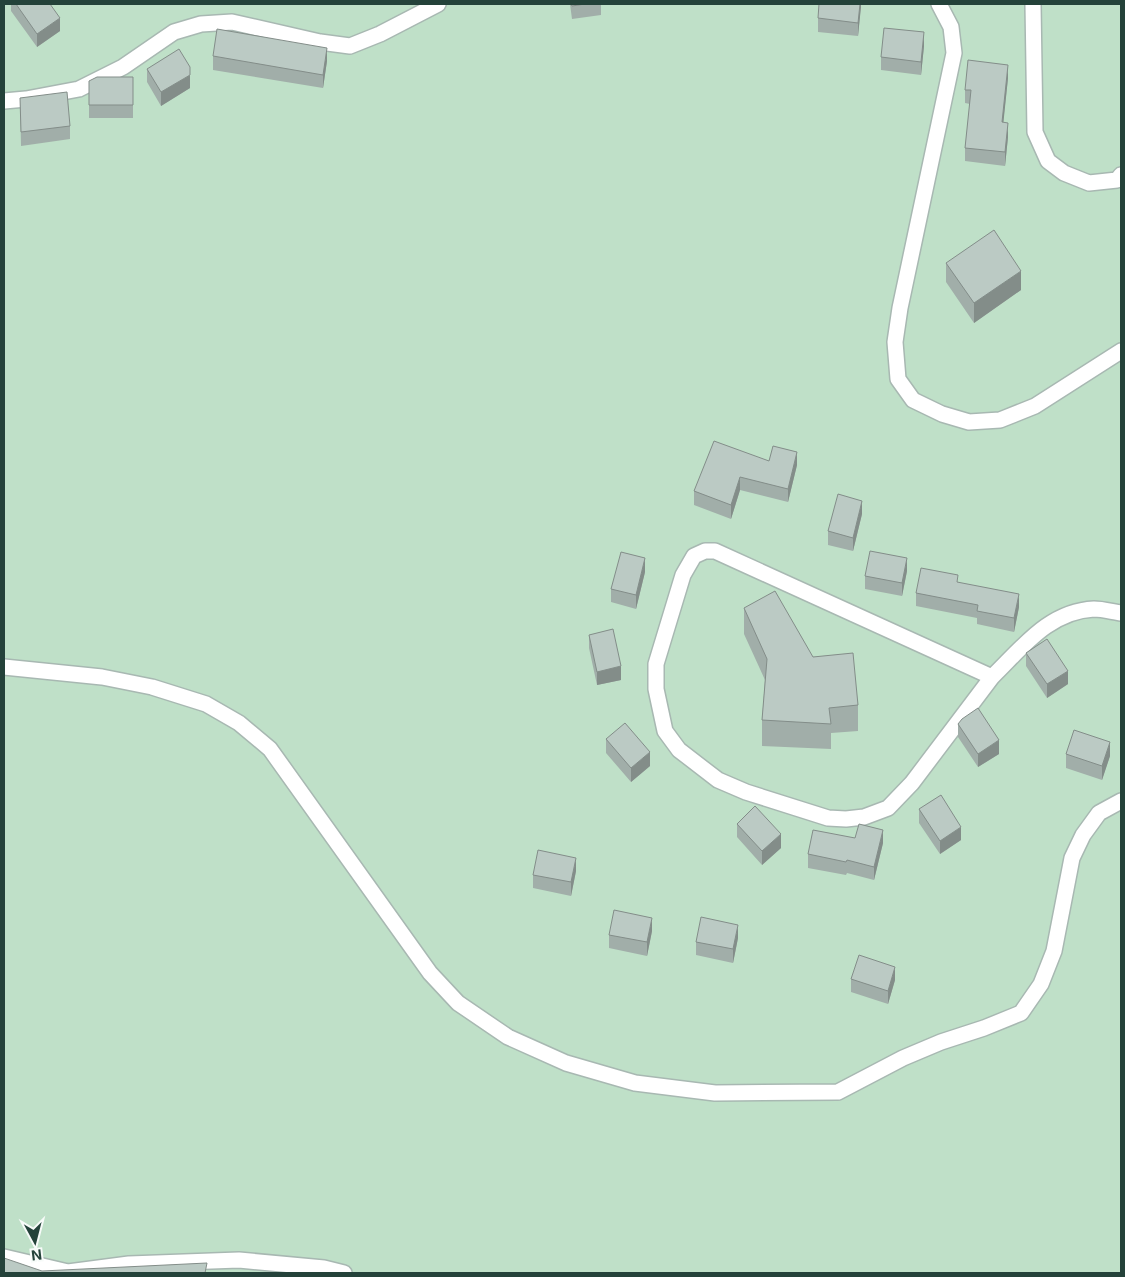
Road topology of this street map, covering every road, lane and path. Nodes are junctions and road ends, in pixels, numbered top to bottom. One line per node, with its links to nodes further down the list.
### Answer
1 (438, 4): 4 (street)
2 (939, 4): 6 (street)
3 (1033, 4): 5 (street)
4 (4, 101)
5 (1121, 176)
6 (1121, 350)
7 (1121, 613): 9 (street)
8 (4, 667): 10 (street)
9 (992, 677): 9 (street)
10 (1121, 801)
11 (4, 1257): 12 (street)
12 (344, 1273)

